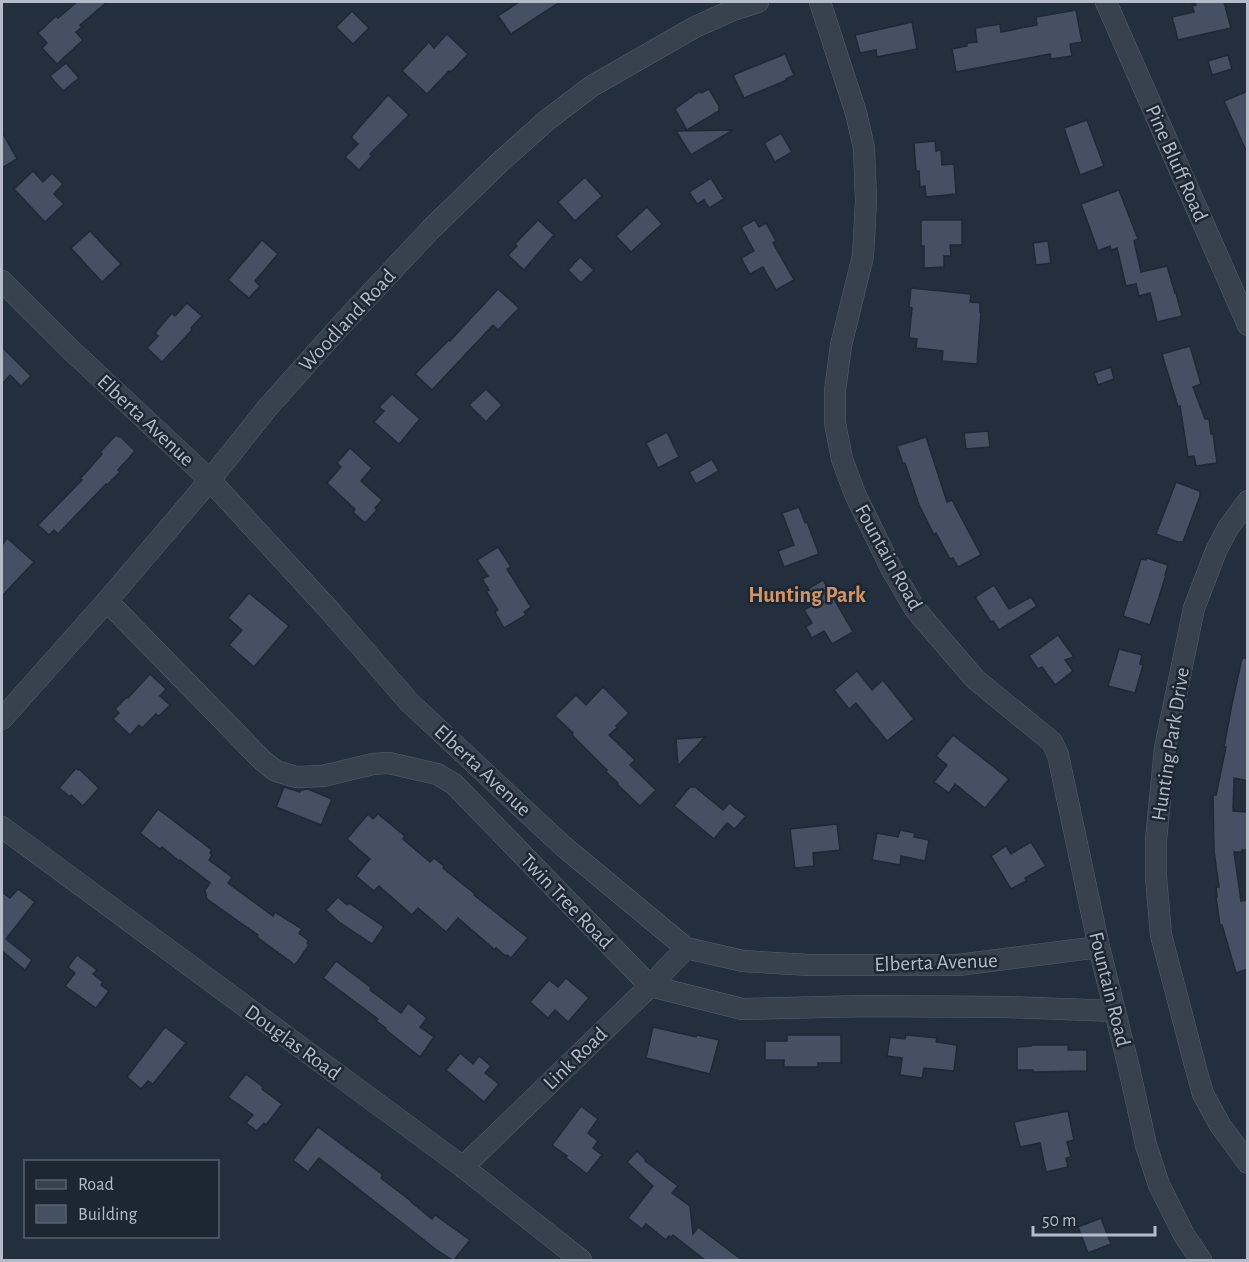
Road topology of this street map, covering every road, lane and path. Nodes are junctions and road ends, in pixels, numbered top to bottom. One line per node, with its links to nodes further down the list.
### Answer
1 (759, 2): 6 (street, Woodland Road)
2 (820, 2): 11 (street, Fountain Road)
3 (1106, 2): 5 (street, Pine Bluff Road)
4 (2, 281): 6 (street, Elberta Avenue)
5 (1248, 325)
6 (210, 480): 8 (street, Woodland Road); 12 (street, Elberta Avenue)
7 (1248, 501): 15 (street, Hunting Park Drive)
8 (107, 601): 9 (street, Woodland Road); 13 (street, Twin Tree Road)
9 (2, 719)
10 (2, 826): 16 (street, Douglas Road)
11 (1099, 947): 12 (street, Elberta Avenue); 14 (street, Fountain Road)
12 (686, 948): 13 (street, Link Road)
13 (650, 986): 14 (street); 16 (street, Link Road)
14 (1115, 1011): 18 (street, Fountain Road)
15 (1248, 1162)
16 (463, 1167): 17 (street, Douglas Road)
17 (581, 1260)
18 (1201, 1260)

